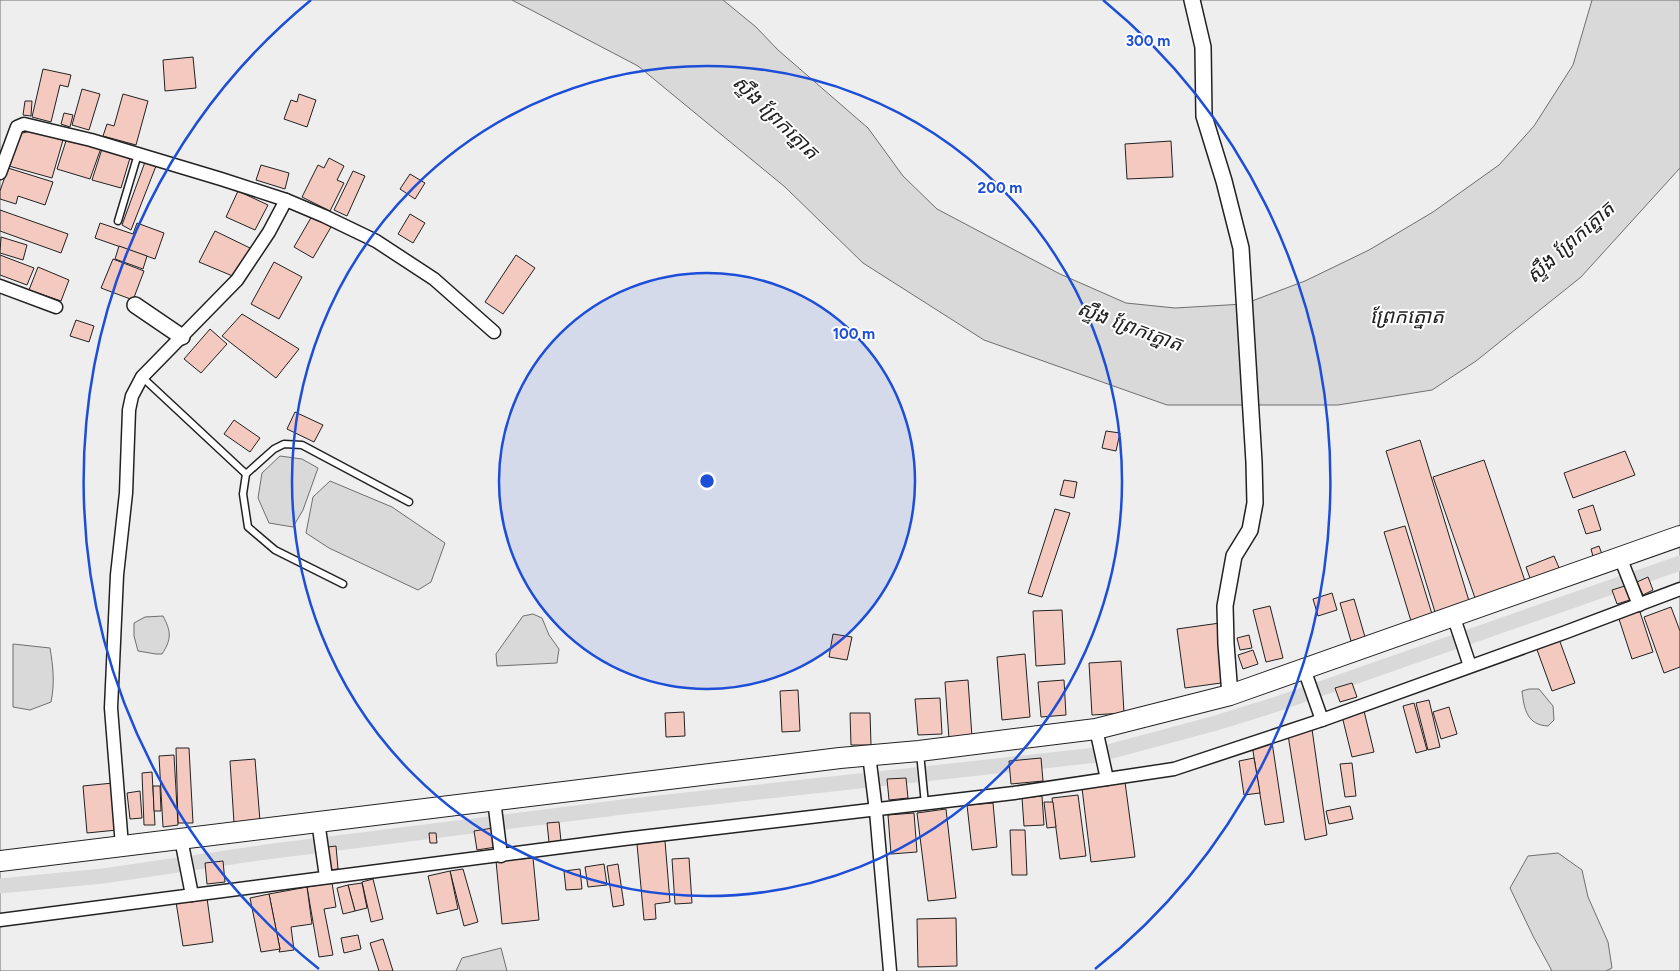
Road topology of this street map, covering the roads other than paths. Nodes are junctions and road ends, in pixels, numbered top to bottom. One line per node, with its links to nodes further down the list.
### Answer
1 (1192, 0): 22 (street)
2 (138, 154): 3 (street); 4 (street); 5 (lane)
3 (0, 173)
4 (286, 200): 9 (street); 10 (street)
5 (118, 221)
6 (0, 286): 8 (street)
7 (135, 305): 10 (street)
8 (56, 307)
9 (494, 332)
10 (182, 337): 11 (street)
11 (142, 377): 12 (lane); 33 (street)
12 (246, 474): 13 (lane); 16 (lane)
13 (409, 502)
14 (1680, 536): 15 (main road)
15 (1620, 557): 18 (street); 19 (main road)
16 (343, 584)
17 (1680, 589): 18 (street)
18 (1639, 605): 20 (street)
19 (1453, 615): 20 (street); 21 (main road)
20 (1470, 666): 23 (street)
21 (1307, 676): 22 (main road); 23 (street)
22 (1230, 695): 24 (main road)
23 (1322, 720): 27 (street)
24 (1098, 738): 25 (main road); 27 (street)
25 (920, 750): 26 (main road); 29 (lane)
26 (869, 755): 28 (main road); 30 (street)
27 (1107, 774): 29 (street)
28 (494, 800): 31 (main road); 34 (street)
29 (925, 804): 30 (street)
30 (875, 805): 34 (street); 39 (street)
31 (318, 821): 32 (main road); 36 (street)
32 (181, 839): 33 (main road); 37 (street)
33 (122, 846): 35 (main road)
34 (501, 856): 36 (street)
35 (0, 861)
36 (325, 871): 37 (street)
37 (192, 895): 38 (street)
38 (0, 920)
39 (890, 971)

